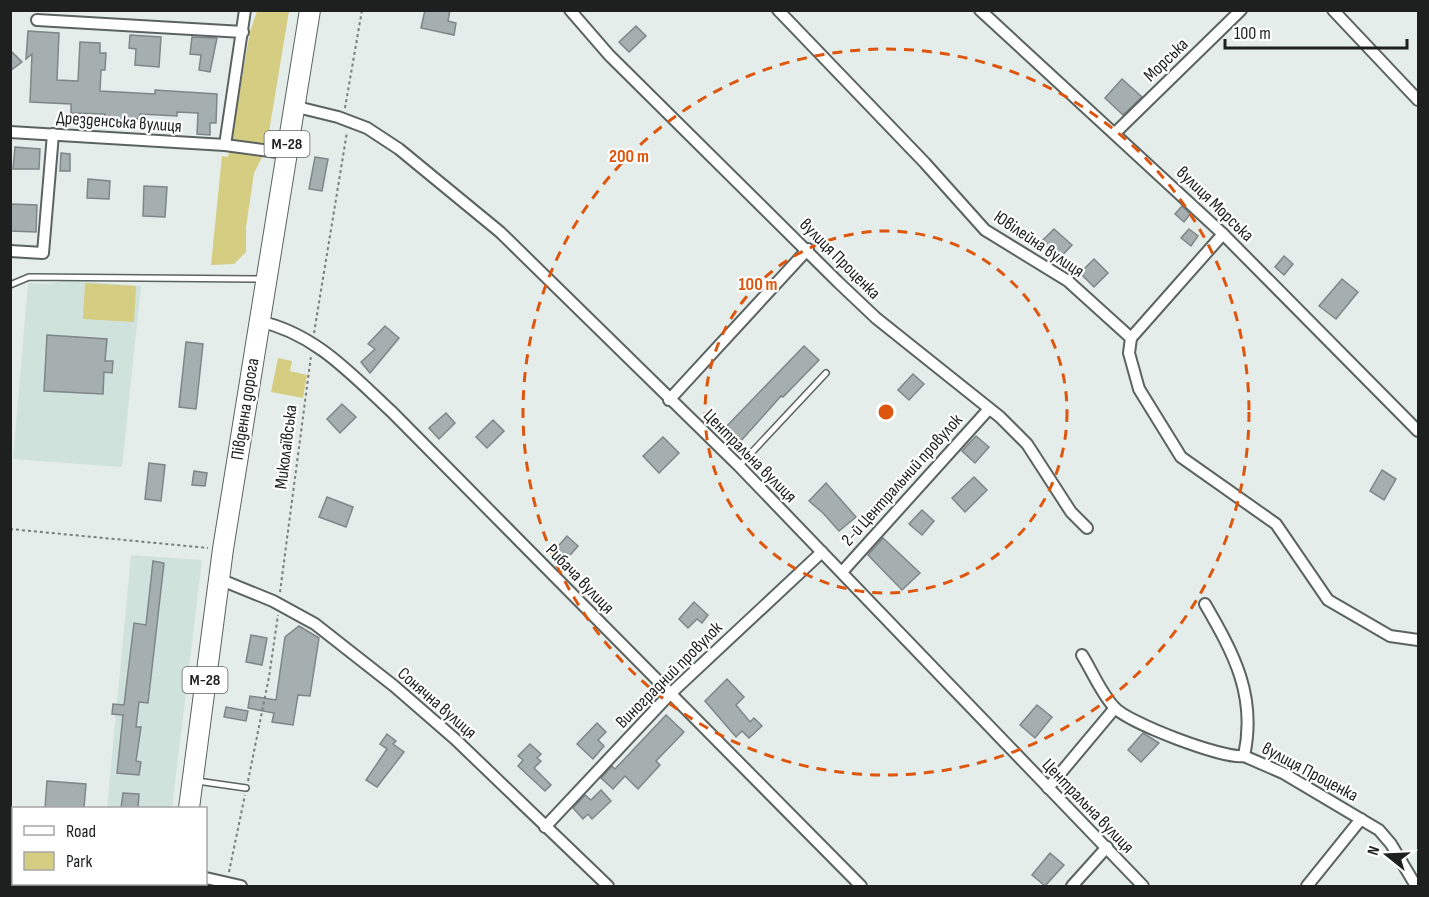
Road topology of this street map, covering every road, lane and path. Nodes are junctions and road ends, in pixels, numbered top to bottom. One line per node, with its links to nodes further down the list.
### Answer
1 (245, 10): 10 (street)
2 (362, 10): 13 (path, Миколаївська)
3 (570, 10): 20 (street, вулиця Проценка)
4 (778, 10): 25 (street, Ювілейна вулиця)
5 (980, 10): 15 (street, вулиця Морська)
6 (1241, 10): 15 (street, Морська)
7 (1333, 10): 11 (street)
8 (308, 15): 12 (highway, Південна дорога / М-28)
9 (37, 20): 10 (street)
10 (243, 32): 17 (street)
11 (1419, 100)
12 (293, 106): 13 (street, Центральна вулиця); 18 (highway, Південна дорога / М-28)
13 (345, 120): 26 (path, Миколаївська); 28 (street, Центральна вулиця)
14 (10, 132): 16 (street, Дрезденська вулиця)
15 (1115, 133): 19 (street, вулиця Морська)
16 (52, 134): 17 (street, Дрезденська вулиця); 21 (street)
17 (225, 145): 18 (street, Дрезденська вулиця)
18 (285, 153): 22 (highway, Південна дорога / М-28)
19 (1223, 234): 25 (street); 30 (street, вулиця Морська)
20 (808, 249): 28 (street); 29 (street, вулиця Проценка)
21 (10, 251)
22 (265, 279): 23 (lane); 24 (highway, Південна дорога / М-28)
23 (10, 285)
24 (258, 321): 26 (street, Рибача вулиця); 34 (highway, Південна дорога / М-28)
25 (1131, 338): 40 (street)
26 (313, 342): 38 (path, Миколаївська); 42 (street, Рибача вулиця)
27 (826, 373): 31 (lane)
28 (669, 400): 31 (street, Центральна вулиця)
29 (988, 410): 32 (street, вулиця Проценка); 36 (street, 2-й Центральний провулок)
30 (1419, 431)
31 (739, 466): 35 (street, Центральна вулиця)
32 (1087, 528)
33 (10, 529): 34 (path)
34 (223, 549): 37 (highway, Південна дорога / М-28)
35 (822, 552): 36 (street, Центральна вулиця); 42 (street, Виноградний провулок)
36 (842, 572): 47 (street, Центральна вулиця)
37 (219, 579): 38 (street, Сонячна вулиця); 45 (highway, Південна дорога / М-28)
38 (279, 604): 46 (path, Миколаївська); 50 (street, Сонячна вулиця)
39 (1205, 604): 44 (street, вулиця Проценка)
40 (1419, 640)
41 (1082, 655): 43 (street)
42 (669, 695): 50 (street, Виноградний провулок); 56 (street, Рибача вулиця)
43 (1115, 708): 44 (street); 47 (street)
44 (1244, 756): 49 (street, вулиця Проценка)
45 (193, 780): 46 (lane); 48 (highway, Південна дорога / М-28)
46 (246, 788): 53 (path, Миколаївська)
47 (1048, 788): 51 (street, Центральна вулиця)
48 (189, 807)
49 (1361, 819): 59 (street); 60 (street, вулиця Проценка)
50 (545, 827): 55 (street, Сонячна вулиця)
51 (1107, 847): 57 (street); 58 (street, Центральна вулиця)
52 (207, 878): 53 (street)
53 (228, 882): 54 (street)
54 (241, 886)
55 (608, 886)
56 (861, 886)
57 (1072, 886)
58 (1143, 886)
59 (1307, 886)
60 (1416, 886)

